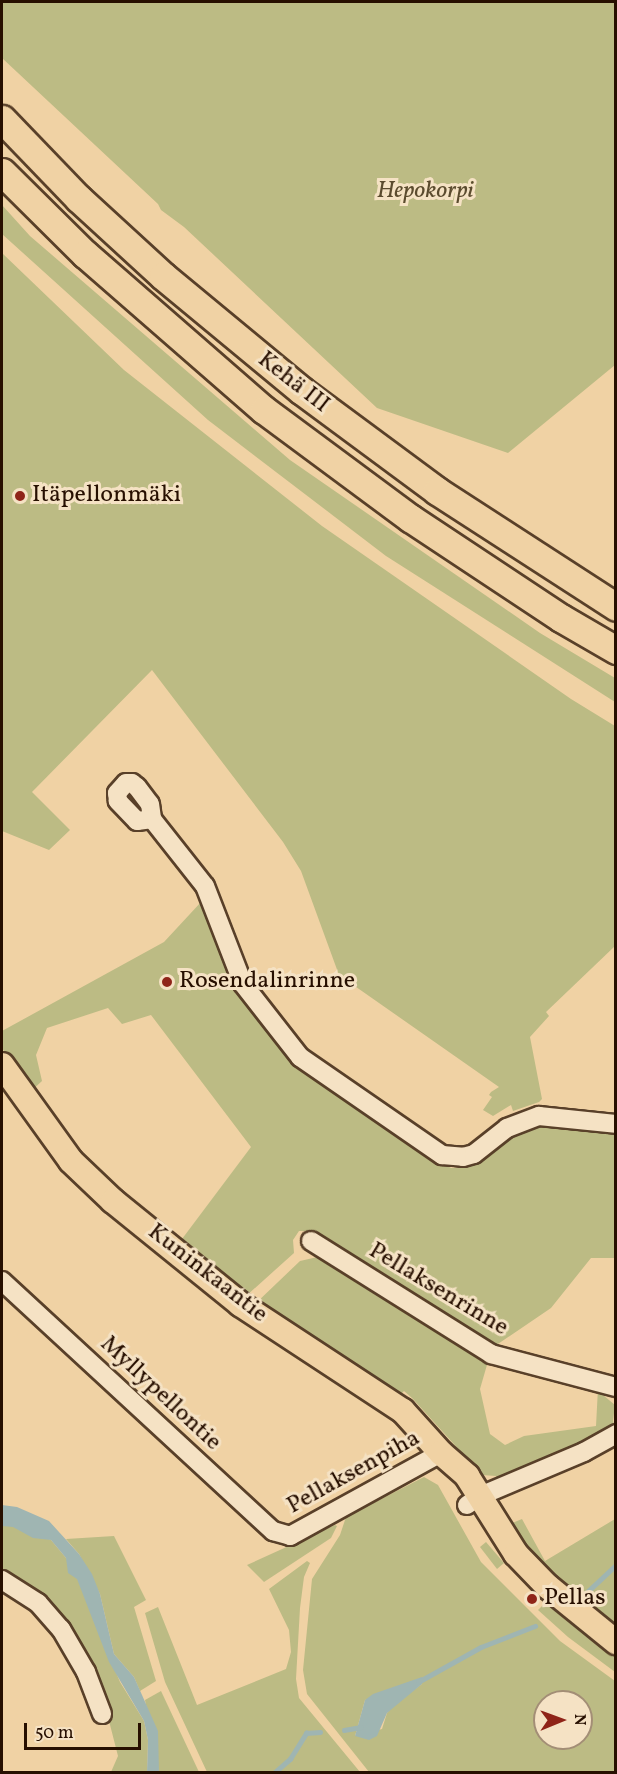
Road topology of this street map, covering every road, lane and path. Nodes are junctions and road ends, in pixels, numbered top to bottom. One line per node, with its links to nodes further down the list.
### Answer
1 (2, 120): 3 (highway, Kehä III)
2 (2, 172): 4 (highway, Kehä III)
3 (615, 607)
4 (615, 650)
5 (152, 819): 7 (street)
6 (2, 1065): 12 (main road, Kuninkaantie)
7 (615, 1124)
8 (311, 1241): 10 (street, Pellaksenrinne)
9 (2, 1281): 14 (street, Myllypellontie)
10 (615, 1387)
11 (615, 1434): 13 (street)
12 (441, 1453): 13 (main road, Kuninkaantie); 14 (street, Pellaksenpiha)
13 (473, 1500): 16 (main road, Kuninkaantie)
14 (290, 1536)
15 (2, 1580): 17 (street)
16 (615, 1642)
17 (102, 1714)

